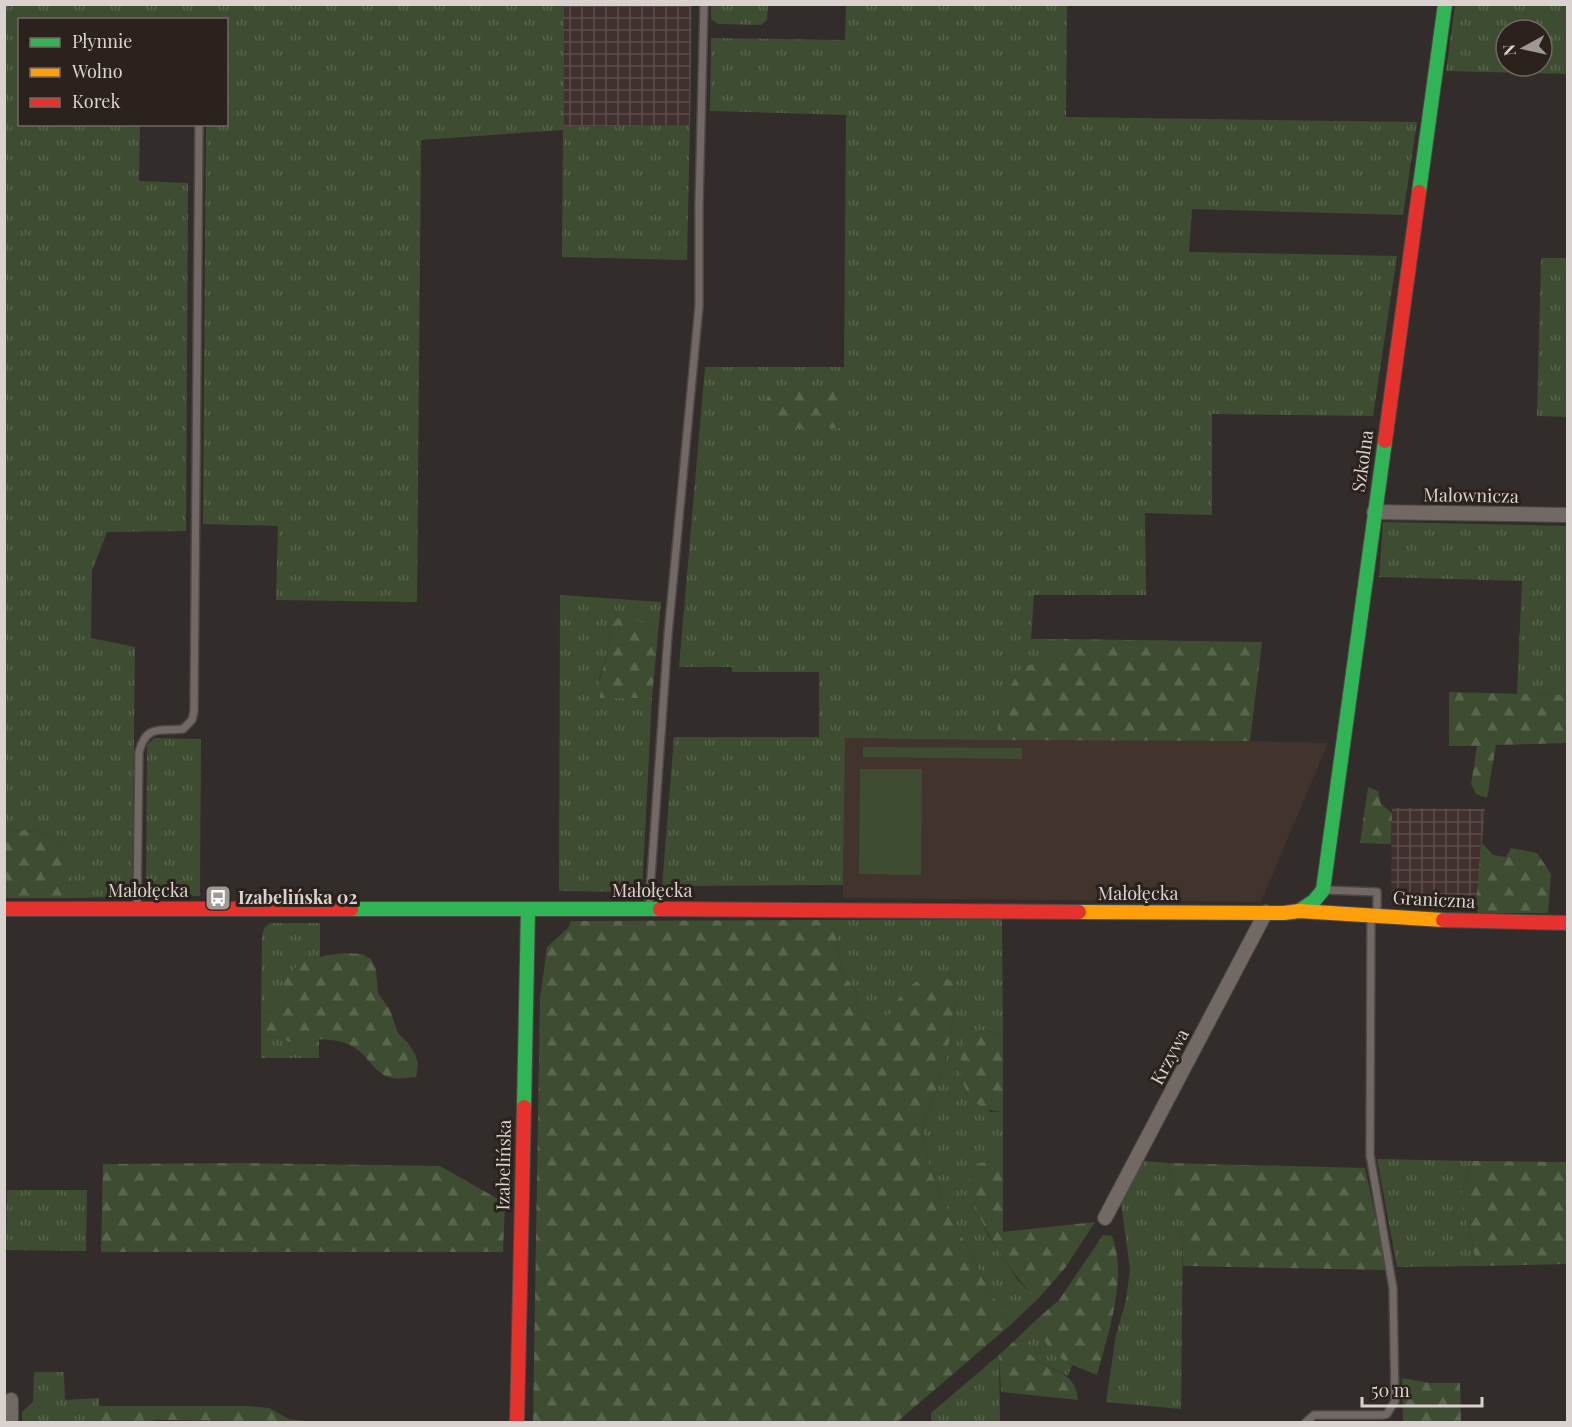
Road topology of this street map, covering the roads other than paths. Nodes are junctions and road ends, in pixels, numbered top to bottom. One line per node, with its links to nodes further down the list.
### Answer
1 (704, 4): 10 (lane)
2 (1445, 4): 4 (street, Szkolna)
3 (199, 126): 8 (lane)
4 (1374, 512): 5 (street, Malownicza); 6 (street, Szkolna)
5 (1568, 515)
6 (1323, 890): 11 (street); 13 (lane)
7 (4, 909): 8 (street, Małołęcka)
8 (137, 909): 9 (street, Małołęcka)
9 (528, 909): 10 (street, Małołęcka); 18 (street, Izabelińska)
10 (649, 909): 12 (street, Małołęcka)
11 (1299, 911): 12 (street, Małołęcka); 13 (street, Graniczna)
12 (1266, 912): 15 (street, Krzywa)
13 (1374, 915): 14 (street, Graniczna); 19 (lane)
14 (1568, 922)
15 (1105, 1218)
16 (11, 1400): 17 (street)
17 (11, 1422)
18 (517, 1422)
19 (1306, 1422)

